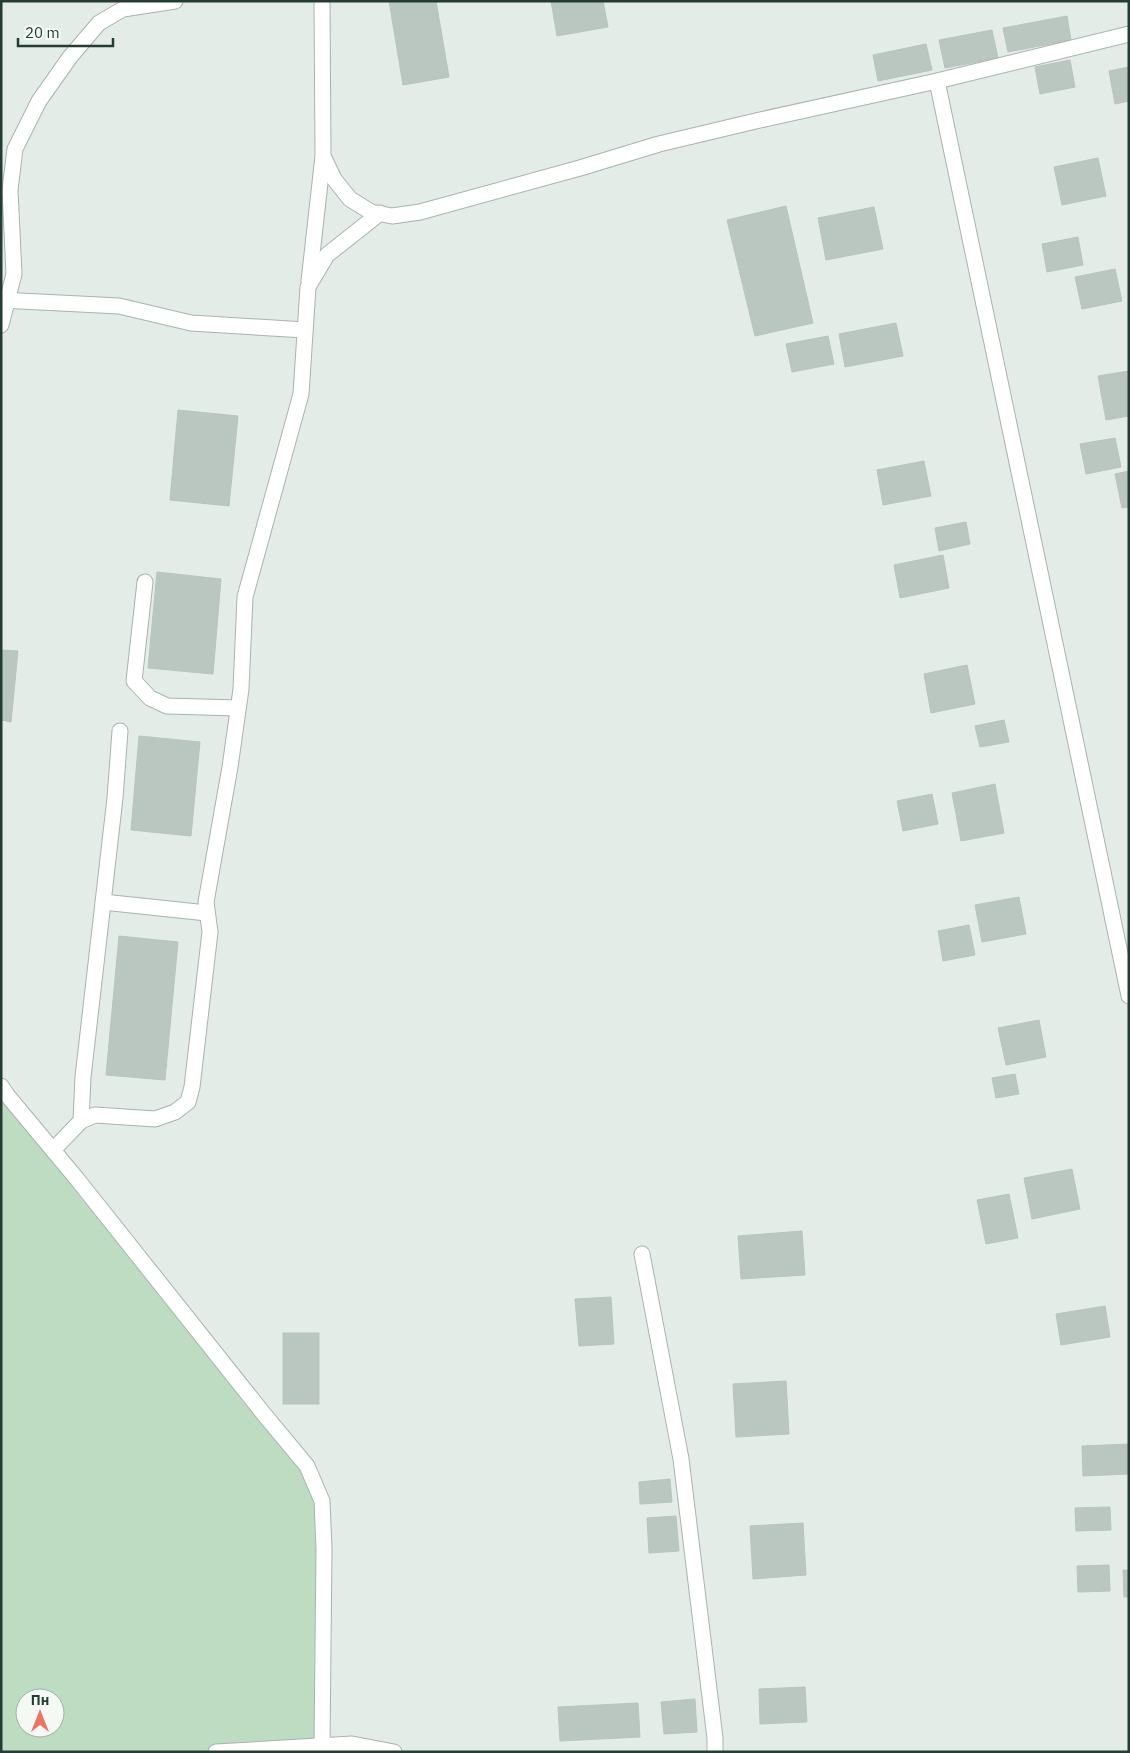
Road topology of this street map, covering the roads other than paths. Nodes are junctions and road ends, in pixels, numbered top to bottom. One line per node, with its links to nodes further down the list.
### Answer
1 (175, 1): 8 (street)
2 (322, 1): 5 (street)
3 (1129, 34): 4 (street)
4 (937, 81): 6 (street); 16 (street)
5 (324, 156): 6 (street); 7 (street)
6 (380, 213): 7 (street)
7 (308, 287): 10 (street)
8 (4, 300): 9 (street); 10 (street)
9 (1, 325)
10 (305, 330): 12 (street)
11 (145, 582): 12 (street)
12 (238, 708): 15 (street)
13 (120, 730): 14 (street)
14 (103, 902): 15 (street); 18 (street)
15 (207, 913): 18 (street)
16 (1129, 996)
17 (1, 1086): 19 (street)
18 (81, 1120): 19 (street)
19 (53, 1150): 21 (street)
20 (642, 1254): 24 (street)
21 (322, 1746): 22 (street); 23 (street)
22 (216, 1752)
23 (394, 1752)
24 (716, 1752)

